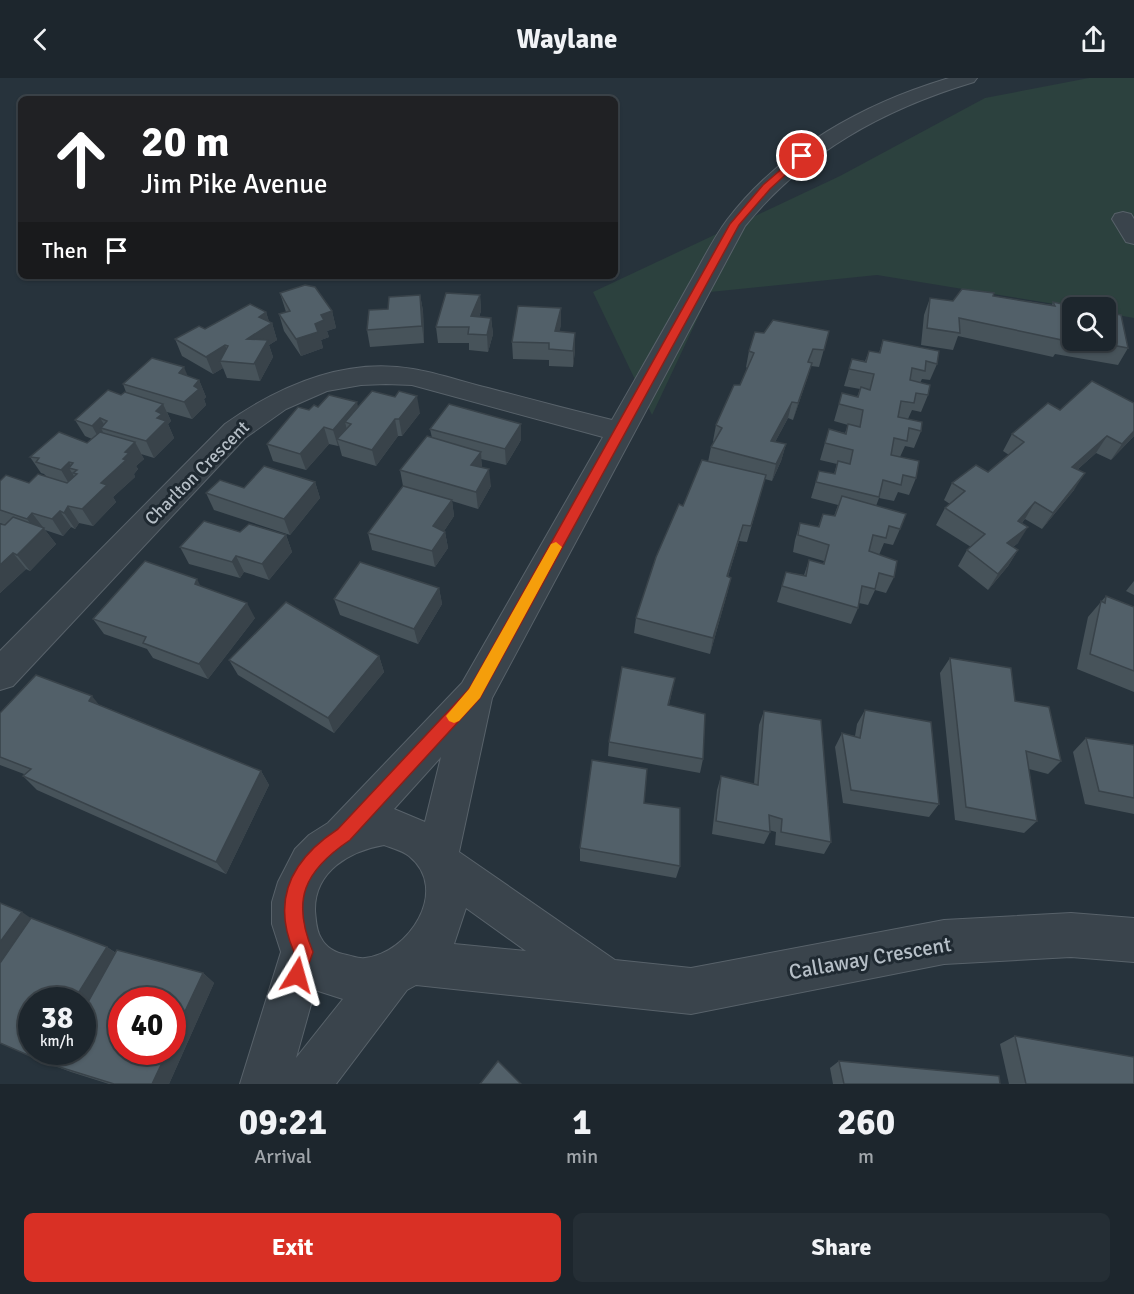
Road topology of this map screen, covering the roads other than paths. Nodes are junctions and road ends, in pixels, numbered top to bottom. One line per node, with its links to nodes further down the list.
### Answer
1 (968, 78): 2 (street)
2 (620, 432): 3 (street, Charlton Crescent); 4 (street)
3 (0, 675)
4 (475, 694): 5 (street); 6 (street)
5 (344, 834): 6 (street); 8 (street)
6 (441, 861): 9 (street); 10 (street, Callaway Crescent)
7 (1134, 940): 10 (street, Callaway Crescent)
8 (303, 952): 9 (street); 11 (street)
9 (402, 968): 10 (street, Callaway Crescent); 12 (street)
10 (607, 982)
11 (264, 1084)
12 (306, 1084)

